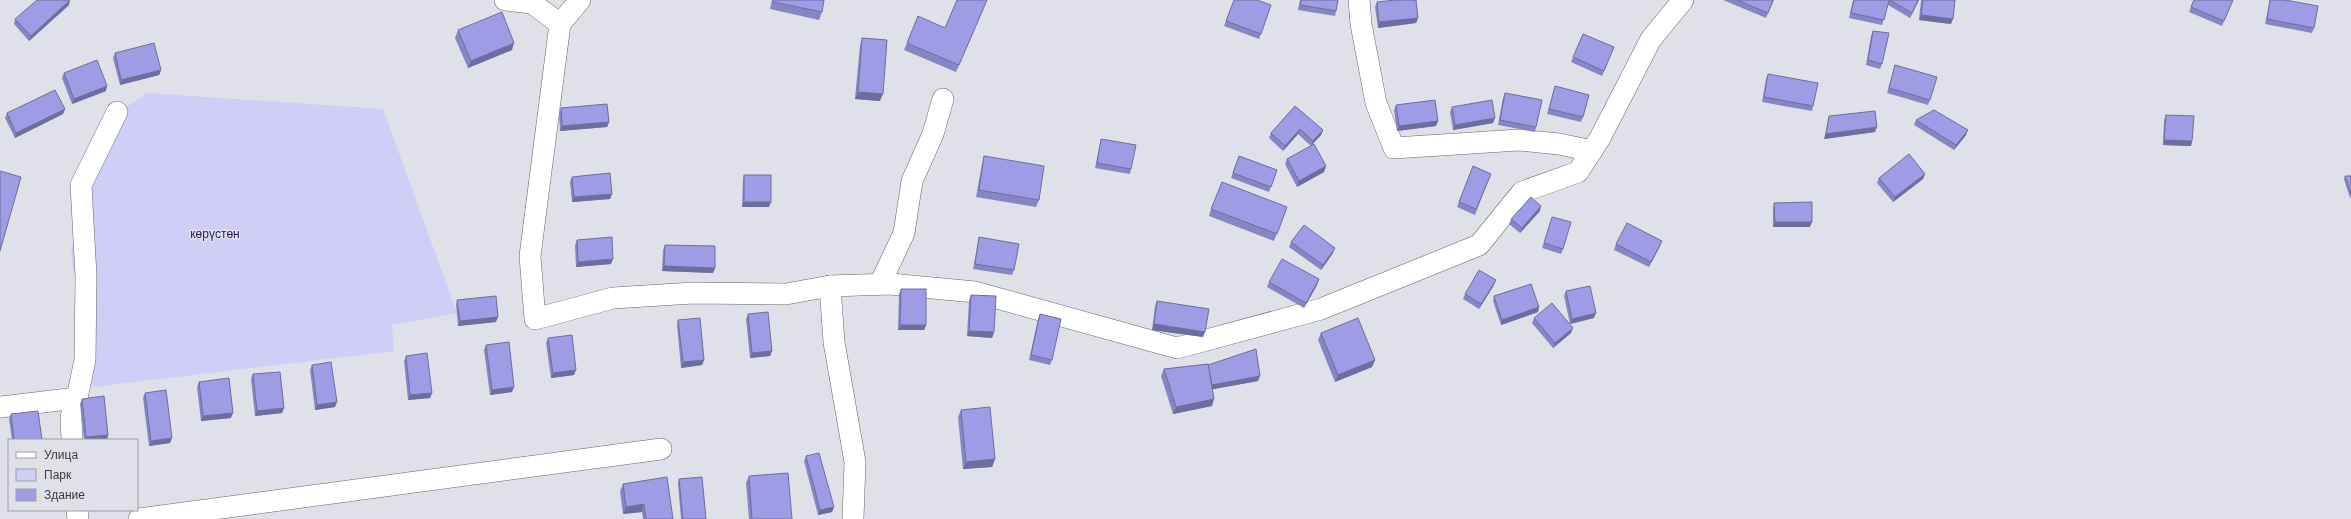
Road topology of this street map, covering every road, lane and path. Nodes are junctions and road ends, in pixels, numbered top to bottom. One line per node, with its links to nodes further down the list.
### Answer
1 (505, 0): 5 (street)
2 (580, 0): 5 (street)
3 (1359, 0): 8 (street)
4 (1683, 0): 8 (street)
5 (560, 24): 10 (street)
6 (943, 99): 9 (street)
7 (117, 112): 11 (street)
8 (1592, 151): 9 (street)
9 (880, 284): 10 (street)
10 (830, 286): 16 (street)
11 (77, 398): 12 (street); 13 (street)
12 (0, 407)
13 (72, 439)
14 (661, 449): 15 (street)
15 (139, 519)
16 (853, 519)

